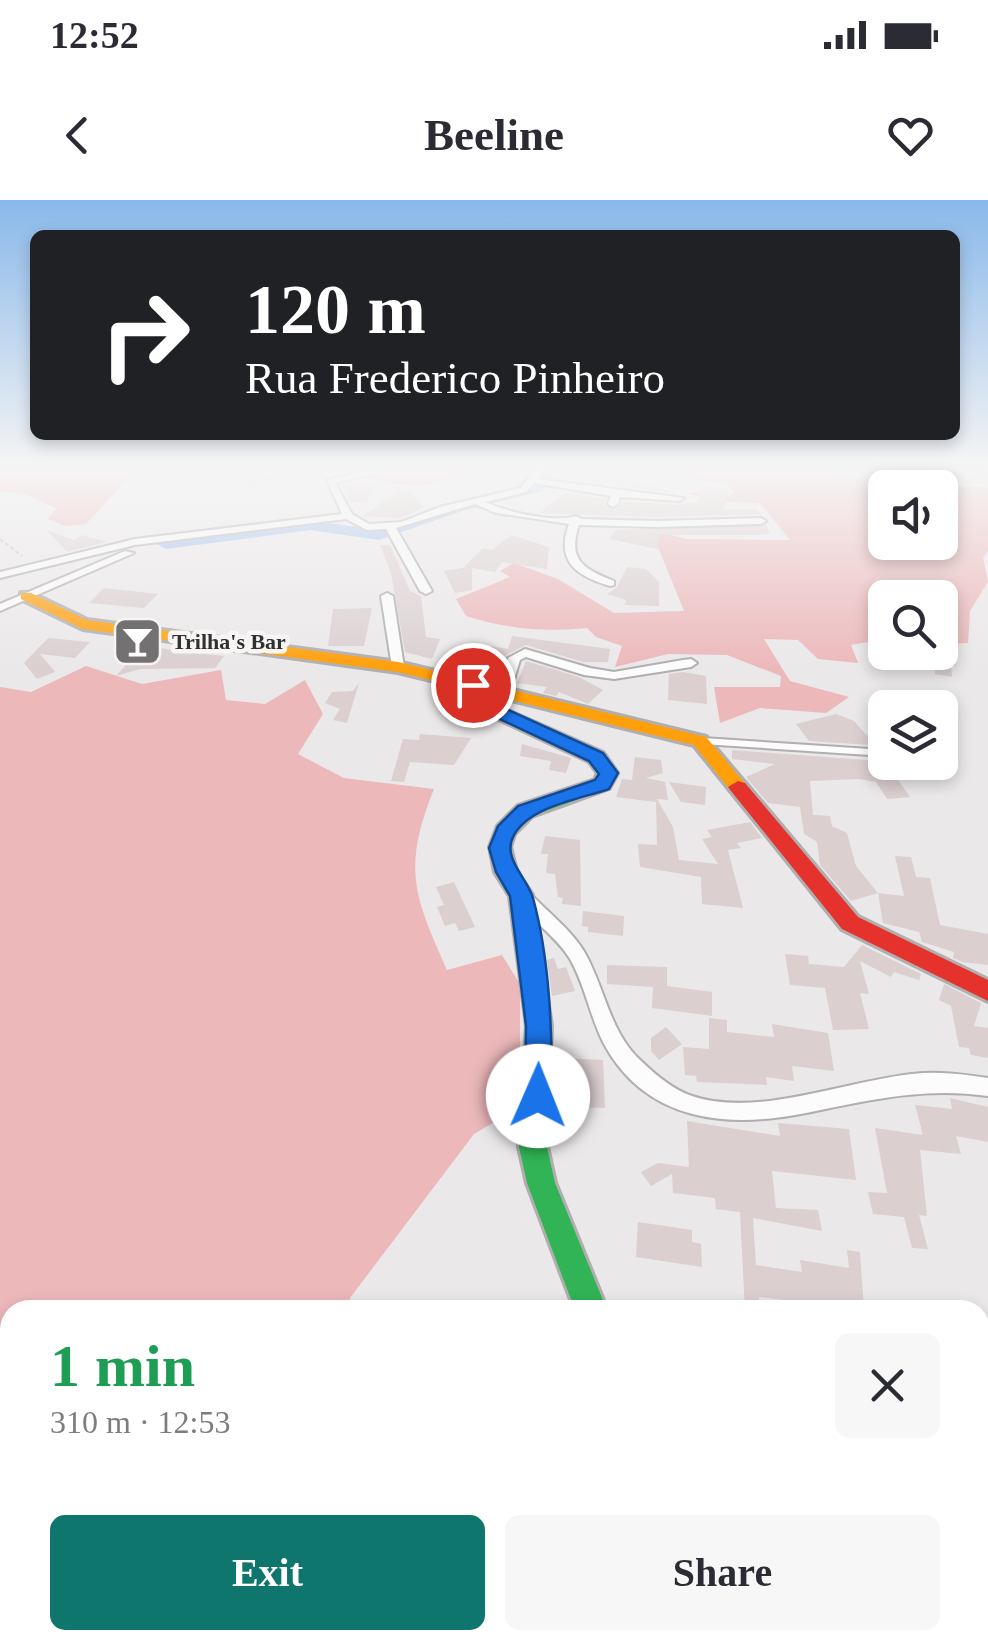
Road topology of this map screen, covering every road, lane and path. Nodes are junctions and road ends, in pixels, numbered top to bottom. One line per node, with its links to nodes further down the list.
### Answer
1 (203, 535): 5 (street)
2 (394, 535): 9 (street)
3 (570, 535): 8 (street)
4 (0, 538): 6 (path)
5 (162, 540): 6 (street); 10 (street)
6 (28, 570): 7 (street)
7 (0, 575)
8 (610, 583)
9 (426, 591)
10 (26, 596): 12 (street); 14 (street)
11 (387, 596): 14 (street)
12 (0, 608)
13 (691, 663): 16 (street)
14 (398, 668): 15 (street)
15 (473, 685): 16 (street); 19 (street)
16 (504, 693): 17 (street)
17 (700, 741): 18 (lane); 20 (street)
18 (868, 752)
19 (521, 896): 21 (street); 22 (street)
20 (988, 991)
21 (988, 1087)
22 (587, 1300)

